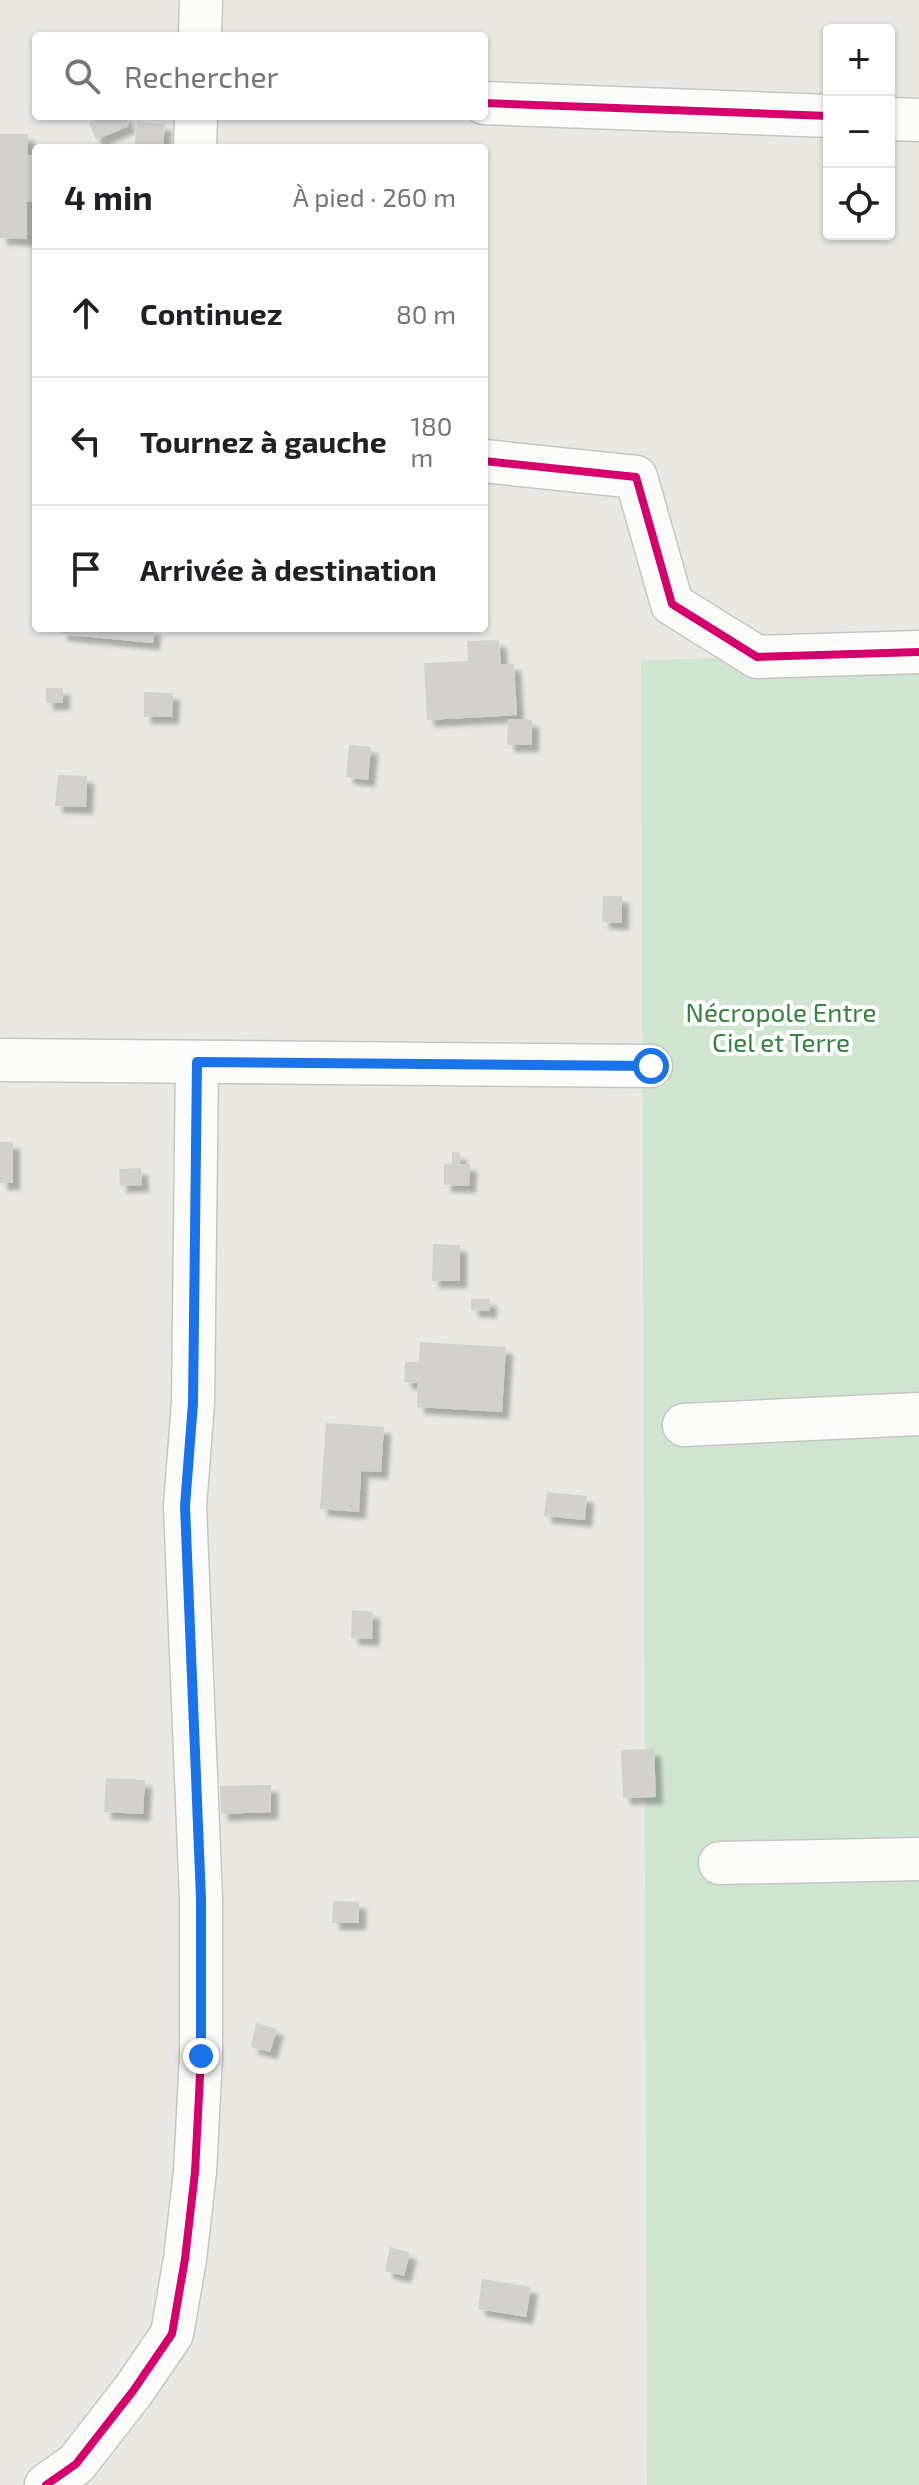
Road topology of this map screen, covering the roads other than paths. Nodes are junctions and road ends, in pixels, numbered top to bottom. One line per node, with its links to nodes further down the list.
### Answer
1 (201, 0): 2 (street)
2 (200, 32)
3 (488, 103): 4 (street)
4 (823, 116)
5 (895, 119): 7 (street)
6 (196, 120): 8 (street)
7 (919, 120)
8 (195, 144)
9 (488, 461): 10 (street)
10 (919, 652)
11 (0, 1060): 12 (street)
12 (197, 1062): 13 (street); 18 (street)
13 (651, 1066)
14 (919, 1414): 15 (street)
15 (684, 1425)
16 (919, 1859): 17 (street)
17 (720, 1863)
18 (46, 2485)

